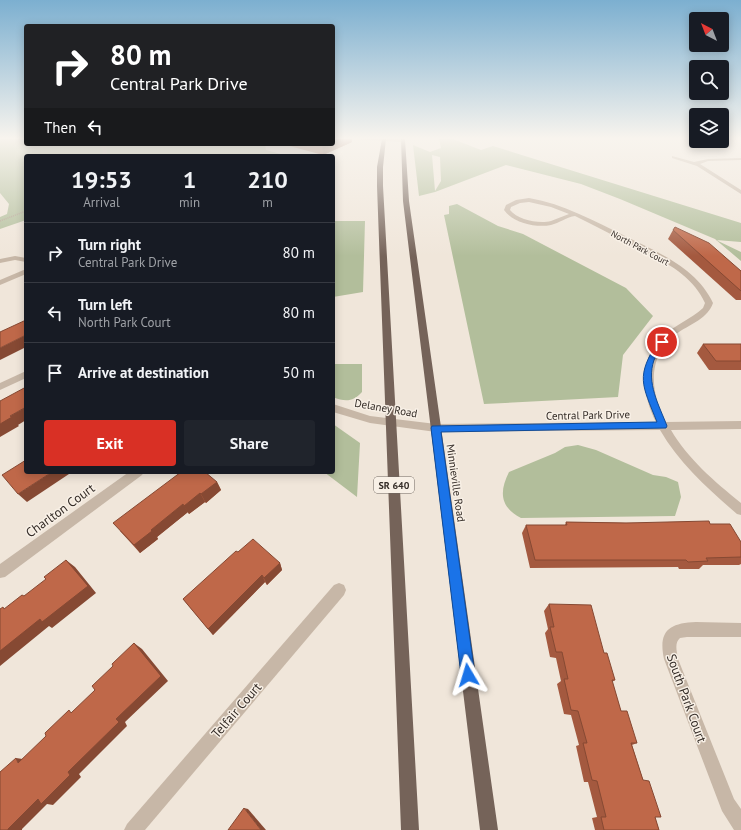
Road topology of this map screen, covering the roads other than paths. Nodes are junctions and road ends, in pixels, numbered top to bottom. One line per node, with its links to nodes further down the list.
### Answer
1 (380, 178): 13 (main road, SR 640)
2 (405, 178): 16 (main road, Minnieville Road)
3 (719, 178): 4 (street)
4 (741, 192)
5 (573, 214): 5 (street, North Park Court); 15 (street, North Park Court)
6 (24, 260): 7 (street)
7 (0, 262)
8 (24, 272): 9 (street)
9 (0, 282)
10 (24, 375): 11 (street)
11 (0, 387)
12 (335, 409): 13 (street, Delaney Road)
13 (391, 423): 16 (street, Delaney Road); 24 (main road, SR 640)
14 (741, 425): 15 (street, Central Park Drive)
15 (663, 426): 16 (street, Central Park Drive); 18 (street)
16 (436, 428): 25 (main road, Minnieville Road)
17 (135, 474): 19 (street, Charlton Court)
18 (741, 510)
19 (0, 572)
20 (339, 590): 23 (street, Telfair Court)
21 (741, 630): 22 (street, South Park Court)
22 (741, 824)
23 (133, 830)
24 (410, 830)
25 (489, 830)

